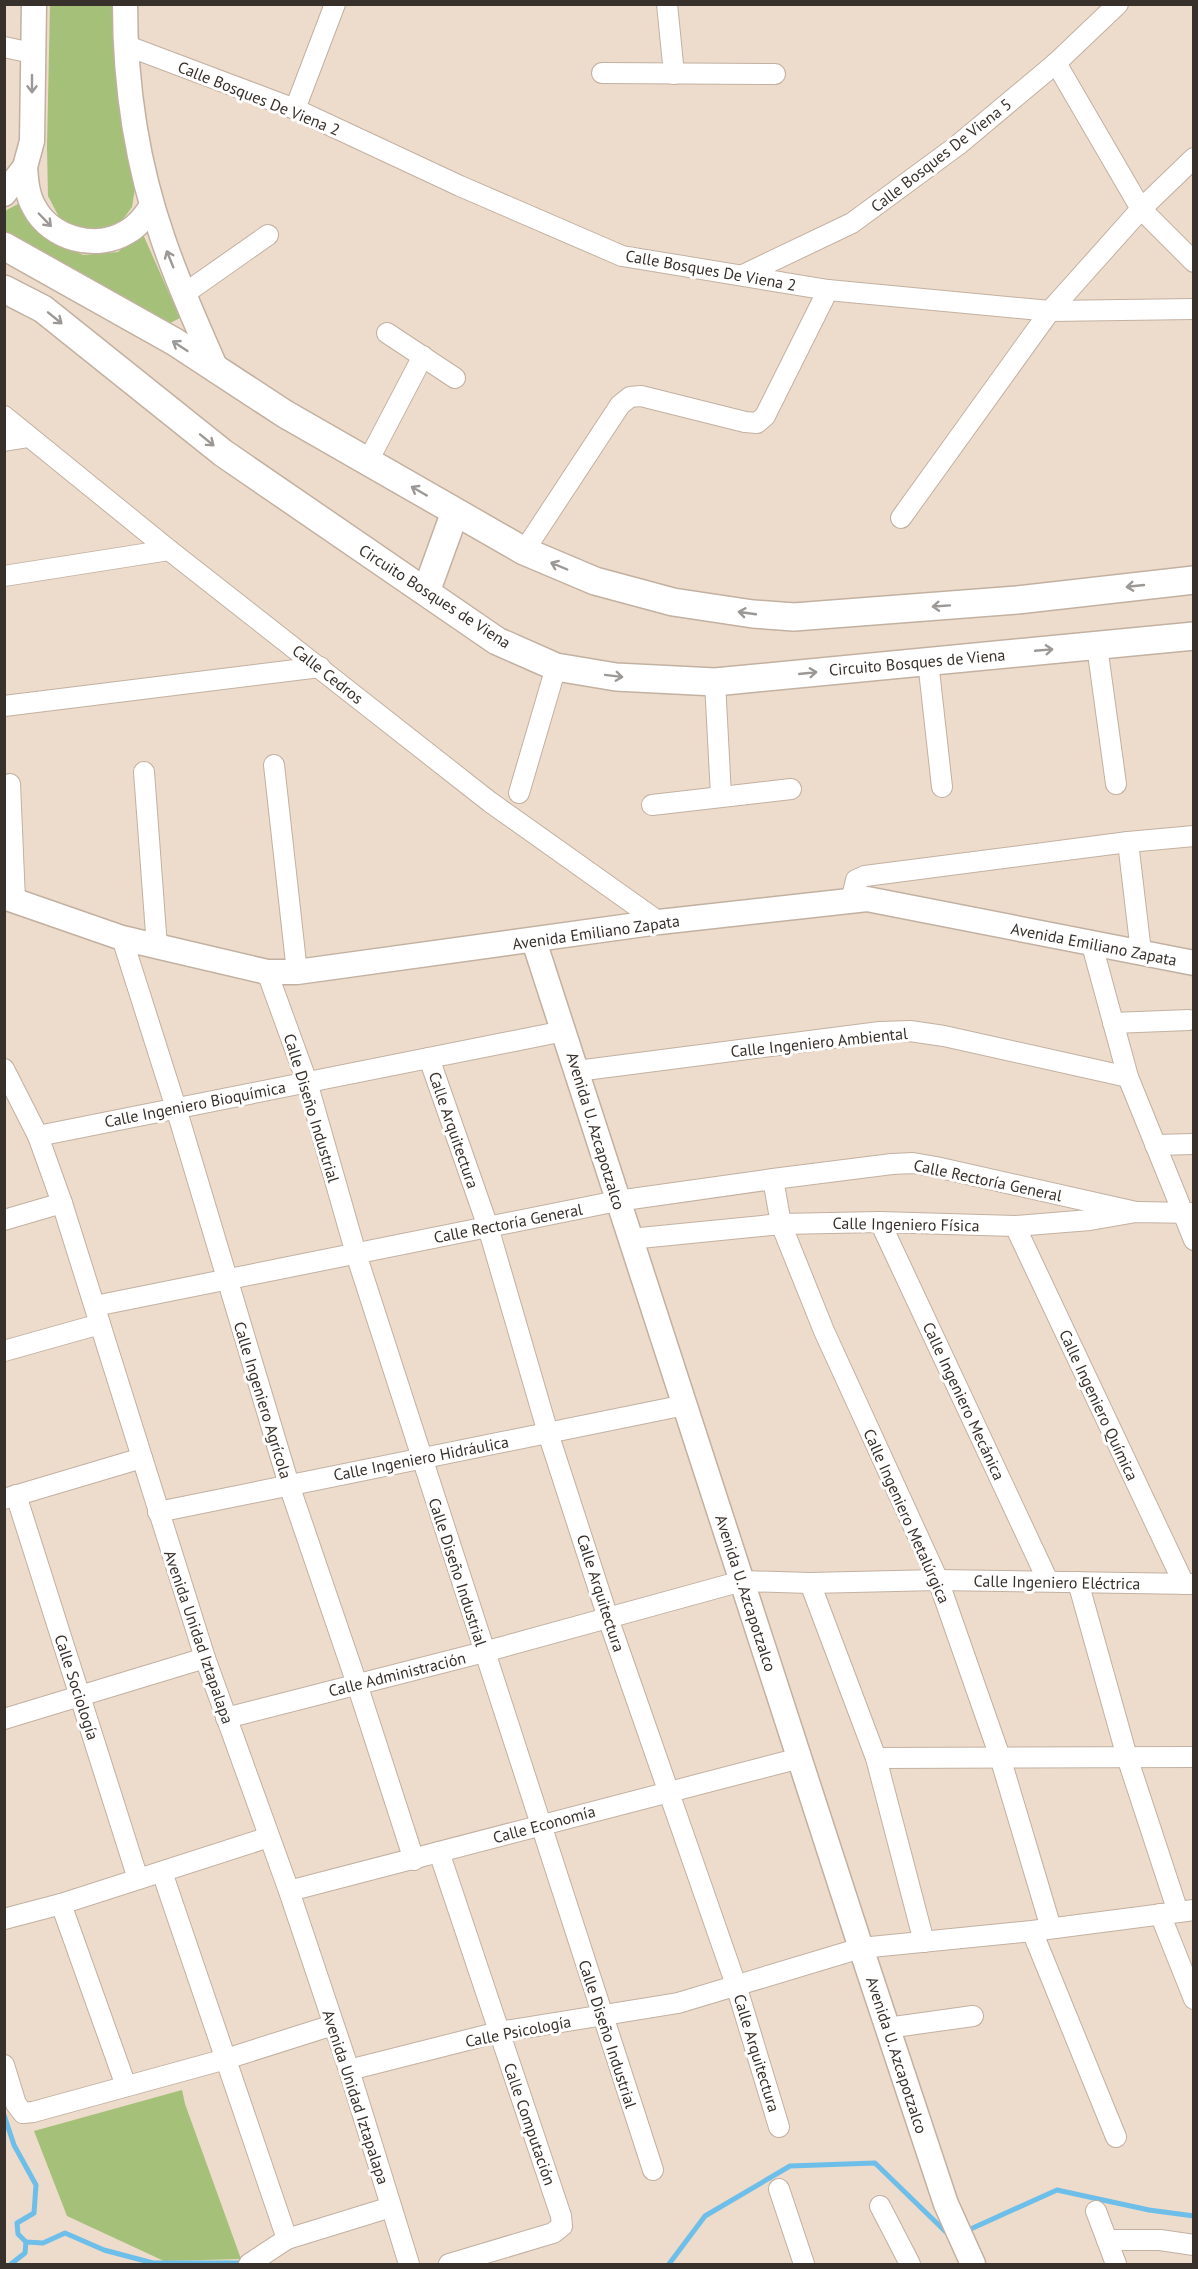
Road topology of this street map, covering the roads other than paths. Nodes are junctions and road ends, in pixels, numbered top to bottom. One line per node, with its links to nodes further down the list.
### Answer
1 (34, 4): 8 (street)
2 (125, 4): 6 (street)
3 (335, 4): 13 (street)
4 (667, 4): 11 (street)
5 (1109, 8): 9 (street, Calle Bosques De Viena 5)
6 (125, 45): 13 (street, Calle Bosques De Viena 2); 17 (street)
7 (4, 47): 8 (street)
8 (32, 53): 15 (street, one-way to 15)
9 (1056, 63): 18 (street); 22 (street, Calle Bosques De Viena 5)
10 (602, 73): 11 (street)
11 (674, 74): 12 (street)
12 (775, 74)
13 (296, 109): 22 (street, Calle Bosques De Viena 2)
14 (1194, 158): 18 (street)
15 (26, 167): 16 (street); 17 (street, one-way to 17)
16 (4, 194)
17 (152, 206): 25 (street, one-way to 17)
18 (1141, 209): 21 (street); 27 (street)
19 (268, 235): 25 (street)
20 (4, 246): 30 (main road, one-way to 20)
21 (1194, 262)
22 (743, 276): 24 (street, Calle Bosques De Viena 2)
23 (4, 289): 42 (main road, Circuito Bosques de Viena, one-way to 42)
24 (828, 290): 27 (street, Calle Bosques De Viena 2); 39 (street)
25 (184, 294): 30 (street)
26 (1194, 309): 27 (street, Calle Bosques De Viena 2)
27 (1050, 312): 37 (street)
28 (387, 333): 29 (street)
29 (423, 356): 31 (street); 35 (street)
30 (217, 371): 35 (main road)
31 (455, 378)
32 (4, 416): 33 (street, Calle Cedros)
33 (29, 437): 34 (street); 38 (street, Calle Cedros)
34 (4, 441)
35 (368, 461): 36 (main road, one-way to 35)
36 (455, 512): 39 (main road); 42 (main road)
37 (902, 518)
38 (169, 550): 40 (street); 47 (street, Calle Cedros)
39 (524, 551): 41 (main road, one-way to 39)
40 (4, 576)
41 (1194, 580)
42 (426, 592): 46 (main road, Circuito Bosques de Viena)
43 (1194, 636): 44 (main road, Circuito Bosques de Viena)
44 (1097, 646): 45 (main road, Circuito Bosques de Viena, one-way to 44); 53 (street)
45 (928, 661): 48 (main road, Circuito Bosques de Viena, one-way to 45); 54 (street)
46 (556, 667): 48 (main road, Circuito Bosques de Viena, one-way to 48); 56 (street)
47 (320, 668): 49 (street); 63 (street, Calle Cedros)
48 (715, 682): 57 (street)
49 (4, 706)
50 (274, 765): 71 (street)
51 (144, 772): 67 (street)
52 (10, 784): 61 (street)
53 (1116, 784)
54 (942, 787)
55 (791, 789): 57 (street)
56 (519, 793)
57 (721, 796): 58 (street)
58 (652, 805)
59 (1194, 836): 60 (street)
60 (1128, 842): 62 (street); 68 (street)
61 (10, 899): 64 (street, Avenida Emiliano Zapata)
62 (851, 901): 63 (street, Avenida Emiliano Zapata); 66 (street, Avenida Emiliano Zapata)
63 (659, 922): 65 (street, Avenida Emiliano Zapata)
64 (122, 938): 67 (street, Avenida Emiliano Zapata); 80 (street, Calle Ingeniero Agrícola)
65 (534, 941): 71 (street, Avenida Emiliano Zapata); 74 (street, Avenida U. Azcapotzalco)
66 (1092, 945): 68 (street, Avenida Emiliano Zapata); 73 (street)
67 (157, 946): 70 (street, Avenida Emiliano Zapata)
68 (1141, 952): 69 (street, Avenida Emiliano Zapata)
69 (1194, 963)
70 (267, 972): 71 (street, Avenida Emiliano Zapata); 79 (street, Calle Diseño Industrial)
71 (297, 972)
72 (1189, 1020): 73 (street)
73 (1113, 1023): 77 (street)
74 (564, 1030): 75 (street, Calle Ingeniero Bioquímica); 76 (street, Avenida U. Azcapotzalco)
75 (429, 1058): 79 (street, Calle Ingeniero Bioquímica); 93 (street, Calle Arquitectura)
76 (577, 1071): 77 (street, Calle Ingeniero Ambiental); 85 (street, Avenida U. Azcapotzalco)
77 (1128, 1077): 83 (street)
78 (7, 1080): 81 (street, Avenida Unidad Iztapalapa)
79 (307, 1082): 80 (street, Calle Ingeniero Bioquímica); 96 (street, Calle Diseño Industrial)
80 (176, 1108): 81 (street, Calle Ingeniero Bioquímica); 97 (street, Calle Ingeniero Agrícola)
81 (38, 1136): 86 (street, Avenida Unidad Iztapalapa)
82 (1194, 1144): 83 (street)
83 (1155, 1145): 88 (street)
84 (773, 1179): 85 (street, Calle Rectoría General); 87 (street, Calle Rectoría General); 91 (street, Calle Ingeniero Metalúrgica)
85 (617, 1201): 93 (street, Calle Rectoría General); 94 (street, Avenida U. Azcapotzalco)
86 (62, 1203): 89 (street); 98 (street, Avenida Unidad Iztapalapa)
87 (1136, 1212): 88 (street, Calle Ingeniero Física); 92 (street, Calle Ingeniero Física)
88 (1187, 1213): 95 (street)
89 (4, 1220)
90 (880, 1222): 91 (street, Calle Ingeniero Física); 92 (street, Calle Ingeniero Física); 109 (street, Calle Ingeniero Mecánica)
91 (781, 1224): 94 (street, Calle Ingeniero Física); 107 (street, Calle Ingeniero Metalúrgica)
92 (1015, 1226): 112 (street, Calle Ingeniero Química)
93 (488, 1227): 96 (street, Calle Rectoría General); 101 (street, Calle Arquitectura)
94 (630, 1239): 100 (street, Avenida U. Azcapotzalco)
95 (1194, 1240)
96 (356, 1254): 97 (street, Calle Rectoría General); 103 (street, Calle Diseño Industrial)
97 (226, 1280): 98 (street, Calle Rectoría General); 104 (street, Calle Ingeniero Agrícola)
98 (98, 1315): 99 (street, Calle Rectoría General); 102 (street, Avenida Unidad Iztapalapa)
99 (4, 1351)
100 (685, 1405): 101 (street, Calle Ingeniero Hidráulica); 108 (street, Avenida U. Azcapotzalco)
101 (548, 1433): 103 (street, Calle Ingeniero Hidráulica); 113 (street, Calle Arquitectura)
102 (142, 1458): 105 (street); 106 (street, Avenida Unidad Iztapalapa)
103 (421, 1458): 104 (street, Calle Ingeniero Hidráulica); 114 (street, Calle Diseño Industrial)
104 (289, 1485): 106 (street, Calle Ingeniero Hidráulica); 116 (street, Calle Ingeniero Agrícola)
105 (10, 1497): 117 (street, Calle Sociología)
106 (158, 1512): 115 (street, Avenida Unidad Iztapalapa)
107 (938, 1580): 109 (street, Calle Ingeniero Eléctrica); 110 (street, Calle Ingeniero Eléctrica); 120 (street, Calle Ingeniero Metalúrgica)
108 (741, 1581): 110 (street, Calle Ingeniero Eléctrica); 113 (street, Calle Administración); 123 (street, Avenida U. Azcapotzalco)
109 (1048, 1581): 111 (street, Calle Ingeniero Eléctrica)
110 (810, 1582): 124 (street)
111 (1078, 1582): 112 (street, Calle Ingeniero Eléctrica); 121 (street)
112 (1189, 1584)
113 (608, 1618): 114 (street, Calle Administración); 125 (street, Calle Arquitectura)
114 (484, 1652): 116 (street, Calle Administración); 126 (street, Calle Diseño Industrial)
115 (205, 1658): 117 (street); 118 (street, Avenida Unidad Iztapalapa)
116 (357, 1684): 118 (street, Calle Administración); 129 (street, Calle Ingeniero Agrícola)
117 (80, 1696): 119 (street); 131 (street, Calle Sociología)
118 (226, 1718): 127 (street, Avenida Unidad Iztapalapa)
119 (4, 1719)
120 (1000, 1757): 121 (street); 124 (street); 136 (street, Calle Ingeniero Metalúrgica)
121 (1126, 1757): 122 (street); 135 (street)
122 (1194, 1757)
123 (800, 1758): 125 (street, Calle Economía); 138 (street, Avenida U. Azcapotzalco)
124 (876, 1758): 137 (street)
125 (668, 1792): 126 (street, Calle Economía); 139 (street, Calle Arquitectura)
126 (540, 1825): 128 (street, Calle Economía); 141 (street, Calle Diseño Industrial)
127 (269, 1837): 130 (street); 132 (street, Avenida Unidad Iztapalapa)
128 (439, 1852): 129 (street, Calle Economía); 145 (street, Calle Computación)
129 (414, 1860): 132 (street, Calle Economía)
130 (162, 1872): 131 (street); 146 (street)
131 (138, 1879): 133 (street)
132 (289, 1891): 143 (street, Avenida Unidad Iztapalapa)
133 (61, 1904): 134 (street); 149 (street)
134 (6, 1912)
135 (1177, 1912): 136 (street, Calle Psicología); 140 (street)
136 (1042, 1930): 137 (street, Calle Psicología); 151 (street, Calle Ingeniero Metalúrgica)
137 (924, 1942): 138 (street, Calle Psicología)
138 (861, 1948): 139 (street, Calle Psicología); 144 (street, Avenida U. Azcapotzalco)
139 (736, 1985): 141 (street, Calle Psicología); 150 (street, Calle Arquitectura)
140 (1194, 1999)
141 (602, 2016): 145 (street, Calle Psicología); 152 (street, Calle Diseño Industrial)
142 (973, 2016): 144 (street)
143 (333, 2025): 146 (street); 148 (street, Avenida Unidad Iztapalapa)
144 (887, 2028): 160 (street, Avenida U. Azcapotzalco)
145 (499, 2032): 148 (street, Calle Psicología); 163 (street, Calle Computación)
146 (226, 2059): 149 (street); 157 (street)
147 (4, 2065): 149 (street)
148 (349, 2070): 155 (street, Avenida Unidad Iztapalapa)
149 (126, 2086)
150 (779, 2127)
151 (1116, 2138)
152 (653, 2170)
153 (779, 2189): 164 (street)
154 (880, 2206): 165 (street)
155 (391, 2207): 157 (street); 162 (street, Avenida Unidad Iztapalapa)
156 (1096, 2211): 158 (street)
157 (287, 2239): 161 (street)
158 (1107, 2240): 159 (street); 166 (street)
159 (1194, 2245)
160 (969, 2254)
161 (255, 2261)
162 (409, 2265)
163 (449, 2265)
164 (804, 2265)
165 (910, 2265)
166 (1116, 2265)

